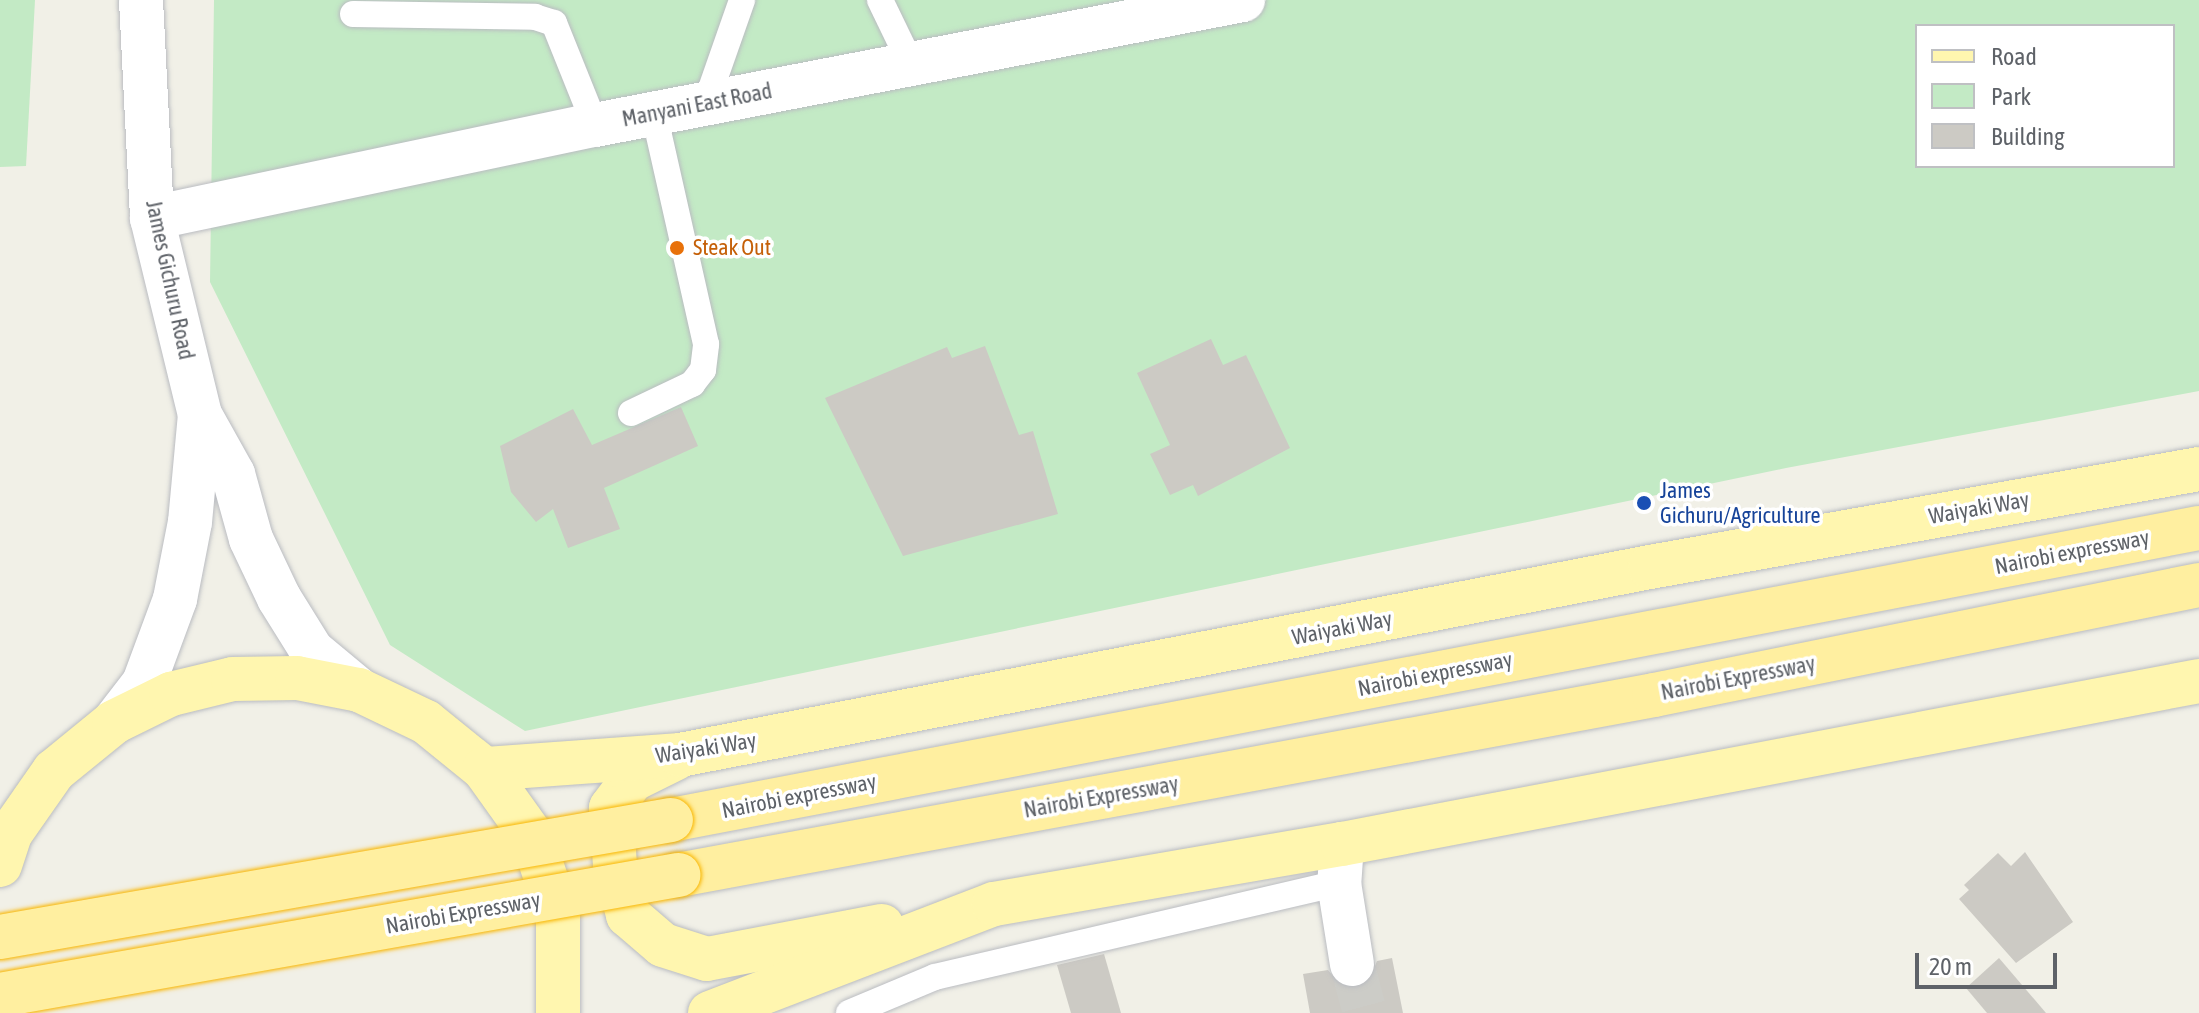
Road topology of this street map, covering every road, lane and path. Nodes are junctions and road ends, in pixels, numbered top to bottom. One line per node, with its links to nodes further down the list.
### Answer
1 (141, 0): 11 (street, James Gichuru Road)
2 (742, 0): 8 (lane)
3 (880, 0): 7 (lane)
4 (1243, 0): 6 (street, Manyani East Road)
5 (353, 14): 10 (lane)
6 (1094, 14): 7 (street, Manyani East Road)
7 (911, 64): 8 (street, Manyani East Road)
8 (706, 103): 9 (street, Manyani East Road)
9 (654, 113): 10 (street, Manyani East Road); 12 (lane)
10 (595, 125): 11 (street, Manyani East Road)
11 (152, 218): 13 (street, James Gichuru Road)
12 (631, 413)
13 (200, 415): 18 (street); 19 (street)
14 (2199, 469): 20 (main road, Waiyaki Way)
15 (2199, 528): 25 (highway, Nairobi expressway, bridge)
16 (2199, 585): 27 (highway, Nairobi Expressway, bridge)
17 (2199, 681): 23 (main road)
18 (359, 690): 19 (main road); 21 (main road)
19 (114, 722): 22 (main road)
20 (680, 755): 21 (main road, Waiyaki Way); 24 (main road)
21 (484, 769): 28 (main road)
22 (3, 845)
23 (1340, 864): 24 (main road); 26 (street); 30 (lane)
24 (994, 904): 29 (main road)
25 (0, 937)
26 (1352, 964)
27 (0, 995)
28 (558, 1013)
29 (710, 1013)
30 (849, 1013)

